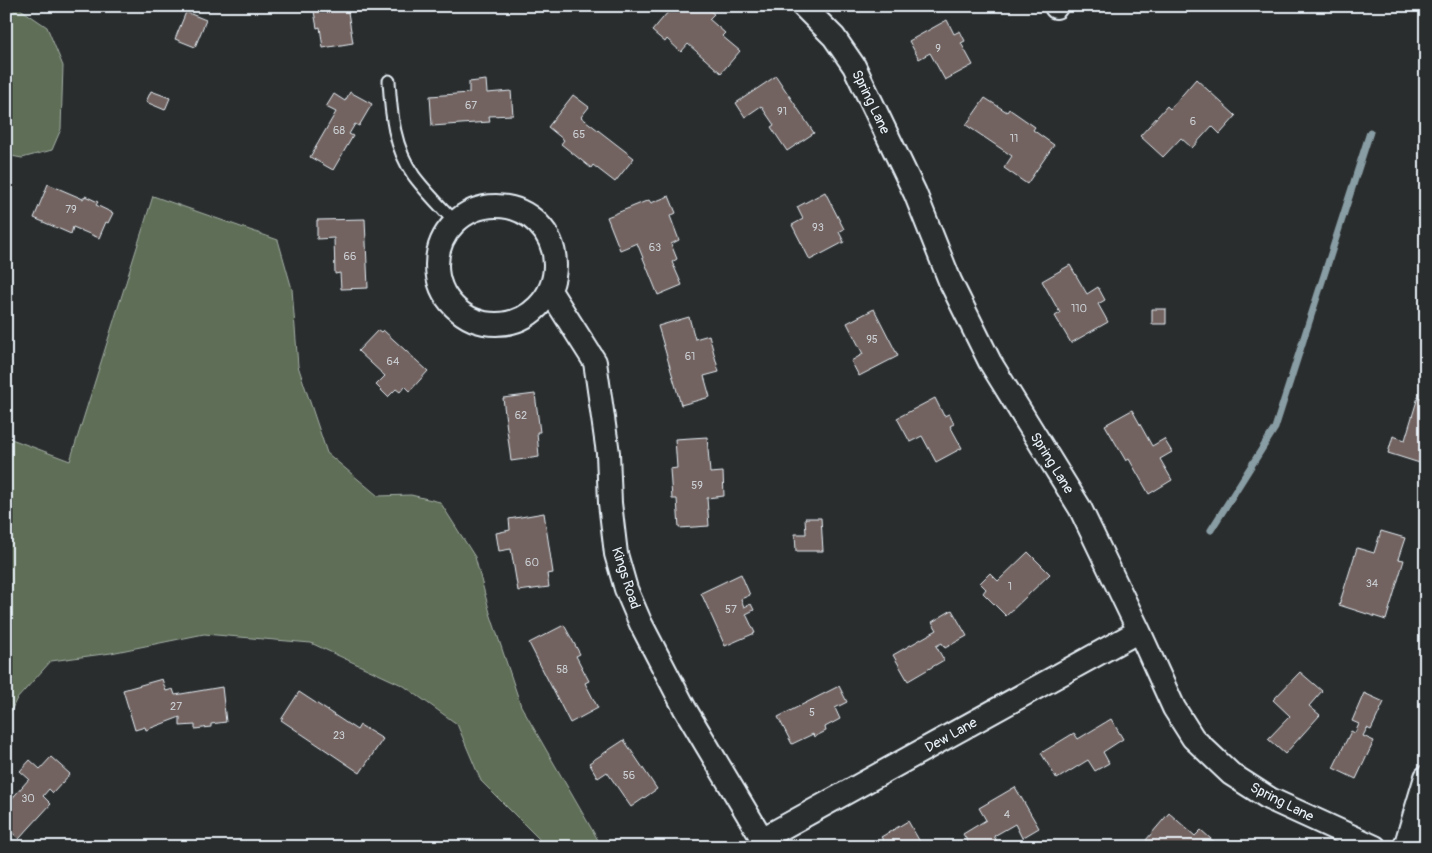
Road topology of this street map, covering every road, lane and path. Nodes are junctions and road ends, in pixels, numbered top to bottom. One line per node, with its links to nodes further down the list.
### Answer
1 (803, 6): 5 (street, Spring Lane)
2 (389, 81): 3 (lane)
3 (455, 222): 4 (street); 4 (street)
4 (550, 291): 7 (street, Kings Road)
5 (1139, 631): 7 (street, Dew Lane); 8 (street, Spring Lane)
6 (1426, 777): 9 (street)
7 (764, 843)
8 (1375, 847)
9 (1406, 847)

